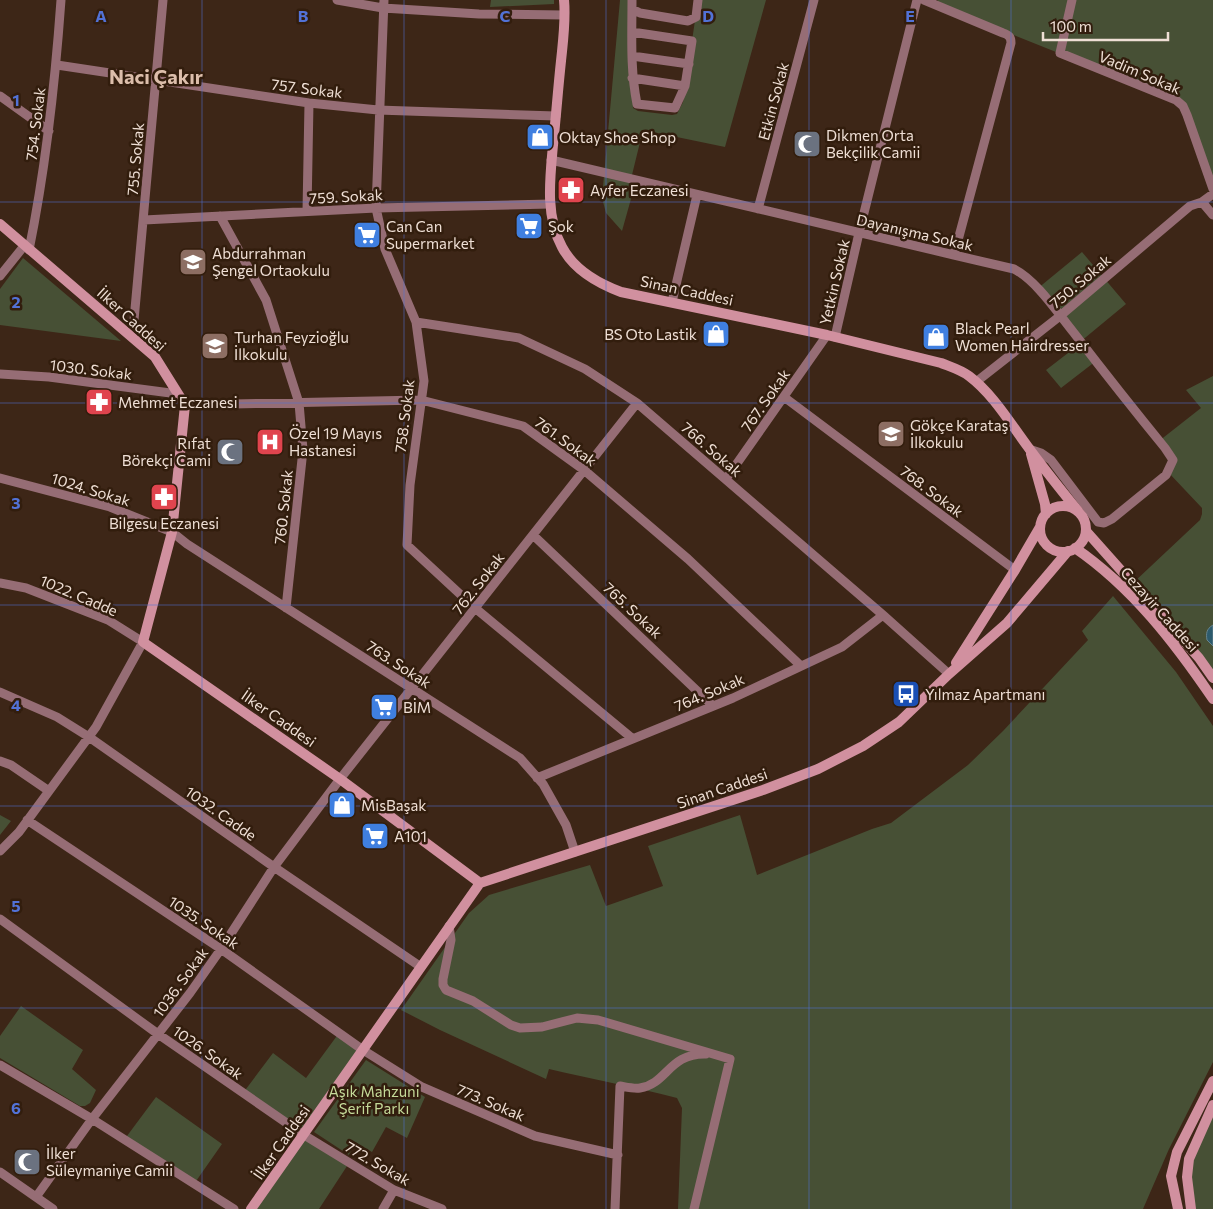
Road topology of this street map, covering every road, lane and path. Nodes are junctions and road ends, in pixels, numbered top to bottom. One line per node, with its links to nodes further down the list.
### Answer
1 (61, 0): 16 (street, 754. Sokak)
2 (163, 0): 18 (street, 755. Sokak)
3 (337, 0): 10 (street)
4 (564, 0): 12 (main road, Sinan Caddesi)
5 (698, 0): 11 (street)
6 (814, 0): 32 (street, Etkin Sokak)
7 (917, 0): 38 (street, Yetkin Sokak)
8 (924, 0): 40 (street)
9 (1072, 0): 26 (street, Vadim Sokak)
10 (384, 4): 12 (street); 22 (street, 758. Sokak)
11 (632, 5): 13 (street)
12 (564, 14): 23 (main road, Sinan Caddesi)
13 (632, 32): 14 (street); 15 (street)
14 (632, 56): 15 (street); 17 (street)
15 (689, 64): 19 (street)
16 (56, 65): 18 (street, 757. Sokak); 24 (street, 754. Sokak)
17 (632, 78): 19 (street); 19 (street)
18 (156, 80): 21 (street, 757. Sokak); 36 (street, 755. Sokak)
19 (686, 86)
20 (0, 96): 24 (street)
21 (309, 103): 22 (street, 757. Sokak); 33 (street)
22 (378, 110): 23 (street, 757. Sokak); 31 (street, 758. Sokak)
23 (556, 116): 25 (main road, Sinan Caddesi)
24 (49, 131): 39 (street, 754. Sokak)
25 (551, 160): 28 (street, Dayanışma Sokak); 30 (main road, Sinan Caddesi)
26 (1213, 189)
27 (1213, 194): 29 (street, 750. Sokak)
28 (697, 195): 32 (street, Dayanışma Sokak); 42 (street)
29 (1202, 202): 34 (street); 43 (street, 750. Sokak)
30 (550, 204): 31 (street, 759. Sokak); 42 (main road, Sinan Caddesi)
31 (376, 208): 33 (street, 759. Sokak); 45 (street, 758. Sokak)
32 (758, 209): 38 (street, Dayanışma Sokak)
33 (307, 211): 35 (street, 759. Sokak)
34 (1213, 215)
35 (220, 216): 36 (street, 759. Sokak); 52 (street, 760. Sokak)
36 (144, 220): 44 (street, 755. Sokak)
37 (0, 224): 39 (main road, İlker Caddesi)
38 (859, 233): 40 (street, Dayanışma Sokak); 46 (street, Yetkin Sokak)
39 (26, 248): 41 (street); 49 (main road, İlker Caddesi)
40 (954, 254): 43 (street, Dayanışma Sokak)
41 (0, 276)
42 (672, 302): 46 (main road, Sinan Caddesi)
43 (1060, 316): 48 (street, 750. Sokak); 55 (street, Dayanışma Sokak)
44 (134, 320)
45 (416, 322): 51 (street, 758. Sokak); 53 (street, 766. Sokak)
46 (831, 336): 48 (main road, Sinan Caddesi); 50 (street, 767. Sokak)
47 (0, 374): 49 (street, 1030. Sokak)
48 (976, 382): 55 (main road, Sinan Caddesi)
49 (178, 394): 54 (main road, İlker Caddesi)
50 (784, 397): 58 (street, 767. Sokak); 66 (street, 768. Sokak)
51 (422, 400): 52 (street, 761. Sokak); 56 (street, 761. Sokak); 70 (street, 758. Sokak)
52 (299, 403): 54 (street, 761. Sokak); 69 (street, 760. Sokak)
53 (637, 403): 56 (street, 762. Sokak); 58 (street, 766. Sokak)
54 (185, 406): 63 (main road)
55 (1029, 449): 59 (main road, Sinan Caddesi); 60 (main road, Sinan Caddesi)
56 (584, 470): 64 (street, 762. Sokak); 73 (street, 761. Sokak)
57 (0, 478): 63 (street, 1024. Sokak)
58 (726, 479): 71 (street, 766. Sokak)
59 (1078, 511): 60 (main road); 62 (main road)
60 (1046, 514): 61 (main road)
61 (1040, 527): 65 (main road); 66 (main road, Sinan Caddesi)
62 (1086, 531): 65 (main road); 68 (main road, Cezayir Caddesi)
63 (172, 532): 69 (street, 763. Sokak); 72 (main road)
64 (533, 535): 70 (street, 762. Sokak); 79 (street, 765. Sokak)
65 (1072, 550): 68 (main road, Cezayir Caddesi); 74 (main road, Sinan Caddesi)
66 (1015, 570): 74 (main road, Sinan Caddesi)
67 (0, 582): 72 (street, 1022. Cadde)
68 (1133, 590): 75 (main road, Cezayir Caddesi); 78 (main road, Cezayir Caddesi)
69 (286, 608): 76 (street, 763. Sokak)
70 (475, 608): 76 (street, 762. Sokak); 81 (street, 758. Sokak)
71 (883, 616): 73 (street, 764. Sokak); 74 (street, 766. Sokak)
72 (144, 642): 80 (street); 84 (main road, İlker Caddesi)
73 (801, 666): 79 (street, 764. Sokak)
74 (949, 674): 88 (main road, Sinan Caddesi)
75 (1213, 678)
76 (412, 688): 83 (street, 763. Sokak); 84 (street, 762. Sokak)
77 (0, 692): 80 (street, 1032. Cadde)
78 (1213, 699)
79 (713, 706): 81 (street, 764. Sokak)
80 (89, 736): 85 (street); 89 (street, 1032. Cadde)
81 (633, 739): 83 (street, 764. Sokak)
82 (0, 761): 85 (street)
83 (537, 778): 88 (street, 763. Sokak)
84 (340, 779): 89 (street, 1036. Sokak); 90 (main road, İlker Caddesi)
85 (50, 791): 86 (street)
86 (27, 820): 87 (street); 93 (street, 1035. Sokak)
87 (0, 852)
88 (575, 852): 90 (main road, Sinan Caddesi)
89 (274, 866): 93 (street, 1036. Sokak); 94 (street, 1032. Cadde)
90 (480, 883): 92 (main road, İlker Caddesi)
91 (0, 919): 95 (street, 1026. Sokak)
92 (449, 926): 94 (main road, İlker Caddesi); 97 (street)
93 (221, 949): 95 (street, 1036. Sokak); 96 (street, 1035. Sokak)
94 (421, 967): 96 (main road, İlker Caddesi)
95 (158, 1034): 101 (street, 1036. Sokak); 102 (street, 1026. Sokak)
96 (363, 1050): 102 (main road, İlker Caddesi); 103 (street, 773. Sokak)
97 (716, 1055): 103 (street); 113 (street)
98 (0, 1065): 101 (street)
99 (1213, 1081): 114 (main road)
100 (1213, 1104): 115 (main road)
101 (92, 1119): 106 (street, 1036. Sokak); 108 (street)
102 (304, 1135): 105 (street, 772. Sokak); 109 (main road, İlker Caddesi)
103 (618, 1155): 112 (street)
104 (0, 1172): 106 (street)
105 (394, 1190): 110 (street); 111 (street, 772. Sokak)
106 (36, 1197): 107 (street)
107 (53, 1209)
108 (234, 1209)
109 (251, 1209)
110 (383, 1209)
111 (442, 1209)
112 (615, 1209)
113 (694, 1209)
114 (1178, 1209)
115 (1191, 1209)

